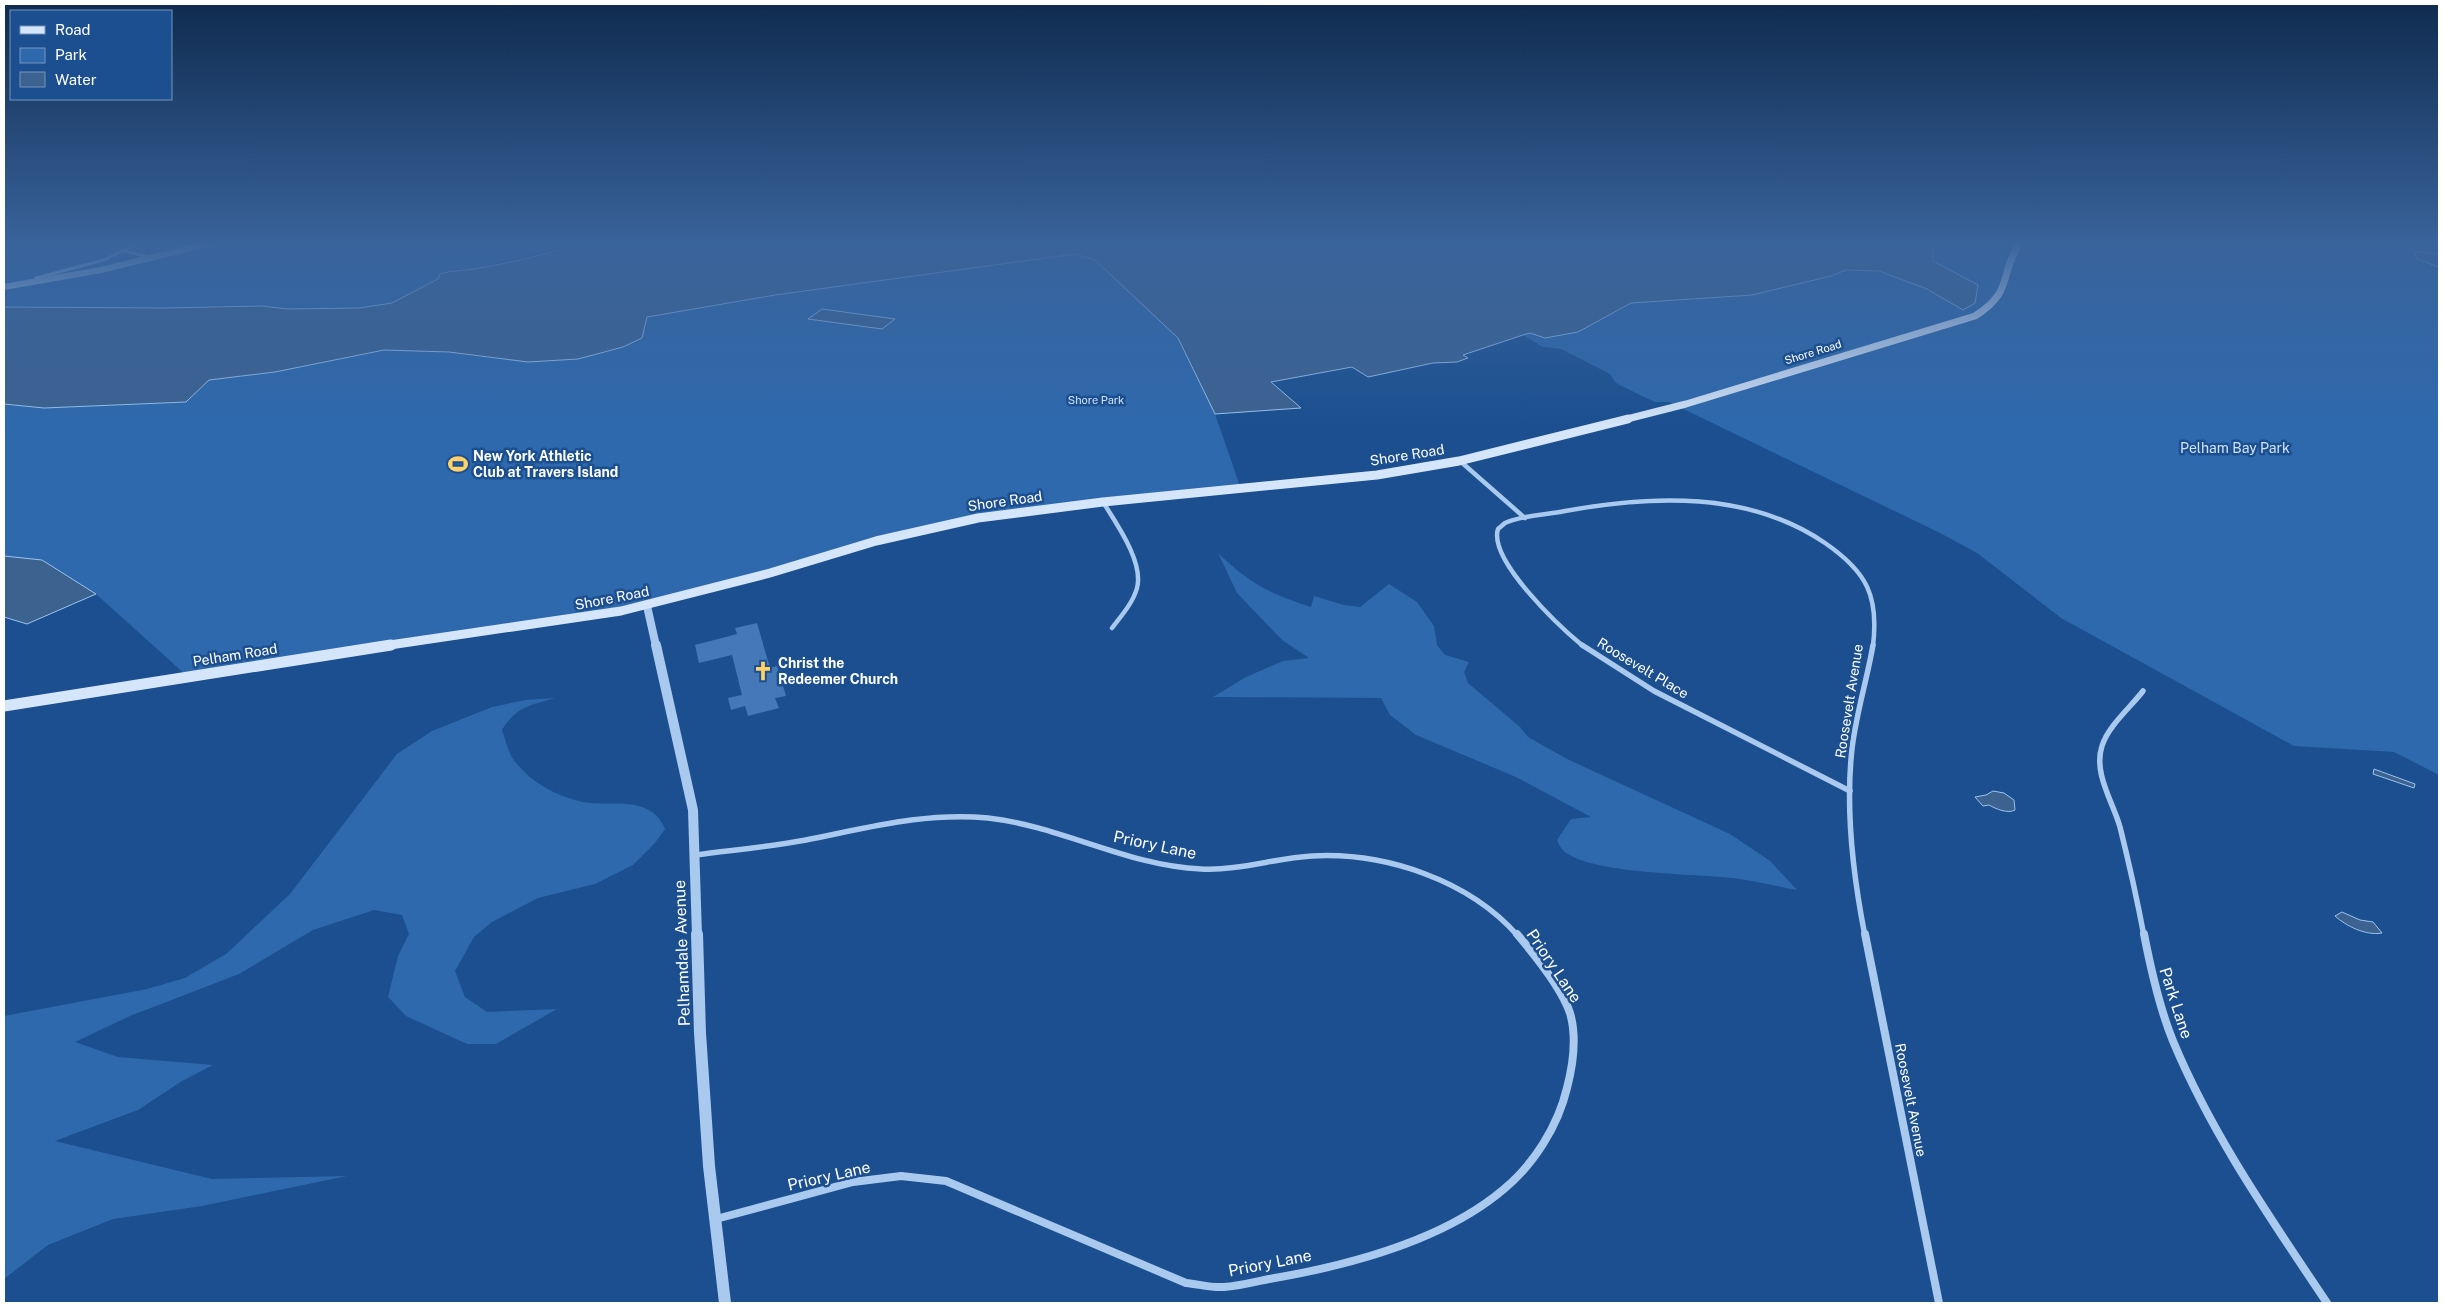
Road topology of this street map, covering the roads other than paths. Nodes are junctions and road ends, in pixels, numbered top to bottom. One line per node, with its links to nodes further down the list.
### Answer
1 (1993, 304): 2 (main road, Shore Road)
2 (1460, 461): 3 (main road, Shore Road); 4 (street)
3 (1103, 502): 5 (main road, Shore Road); 6 (street)
4 (1525, 518): 10 (street, Roosevelt Place); 10 (street, Roosevelt Avenue)
5 (646, 606): 7 (main road, Shore Road); 11 (street, Pelhamdale Avenue)
6 (1112, 628)
7 (470, 632): 9 (main road, Pelham Road)
8 (2143, 691): 15 (street, Park Lane)
9 (4, 706)
10 (1850, 791): 14 (street, Roosevelt Avenue)
11 (695, 855): 12 (street, Pelhamdale Avenue); 12 (street, Priory Lane)
12 (716, 1220): 13 (street, Pelhamdale Avenue)
13 (725, 1303)
14 (1939, 1303)
15 (2327, 1303)

